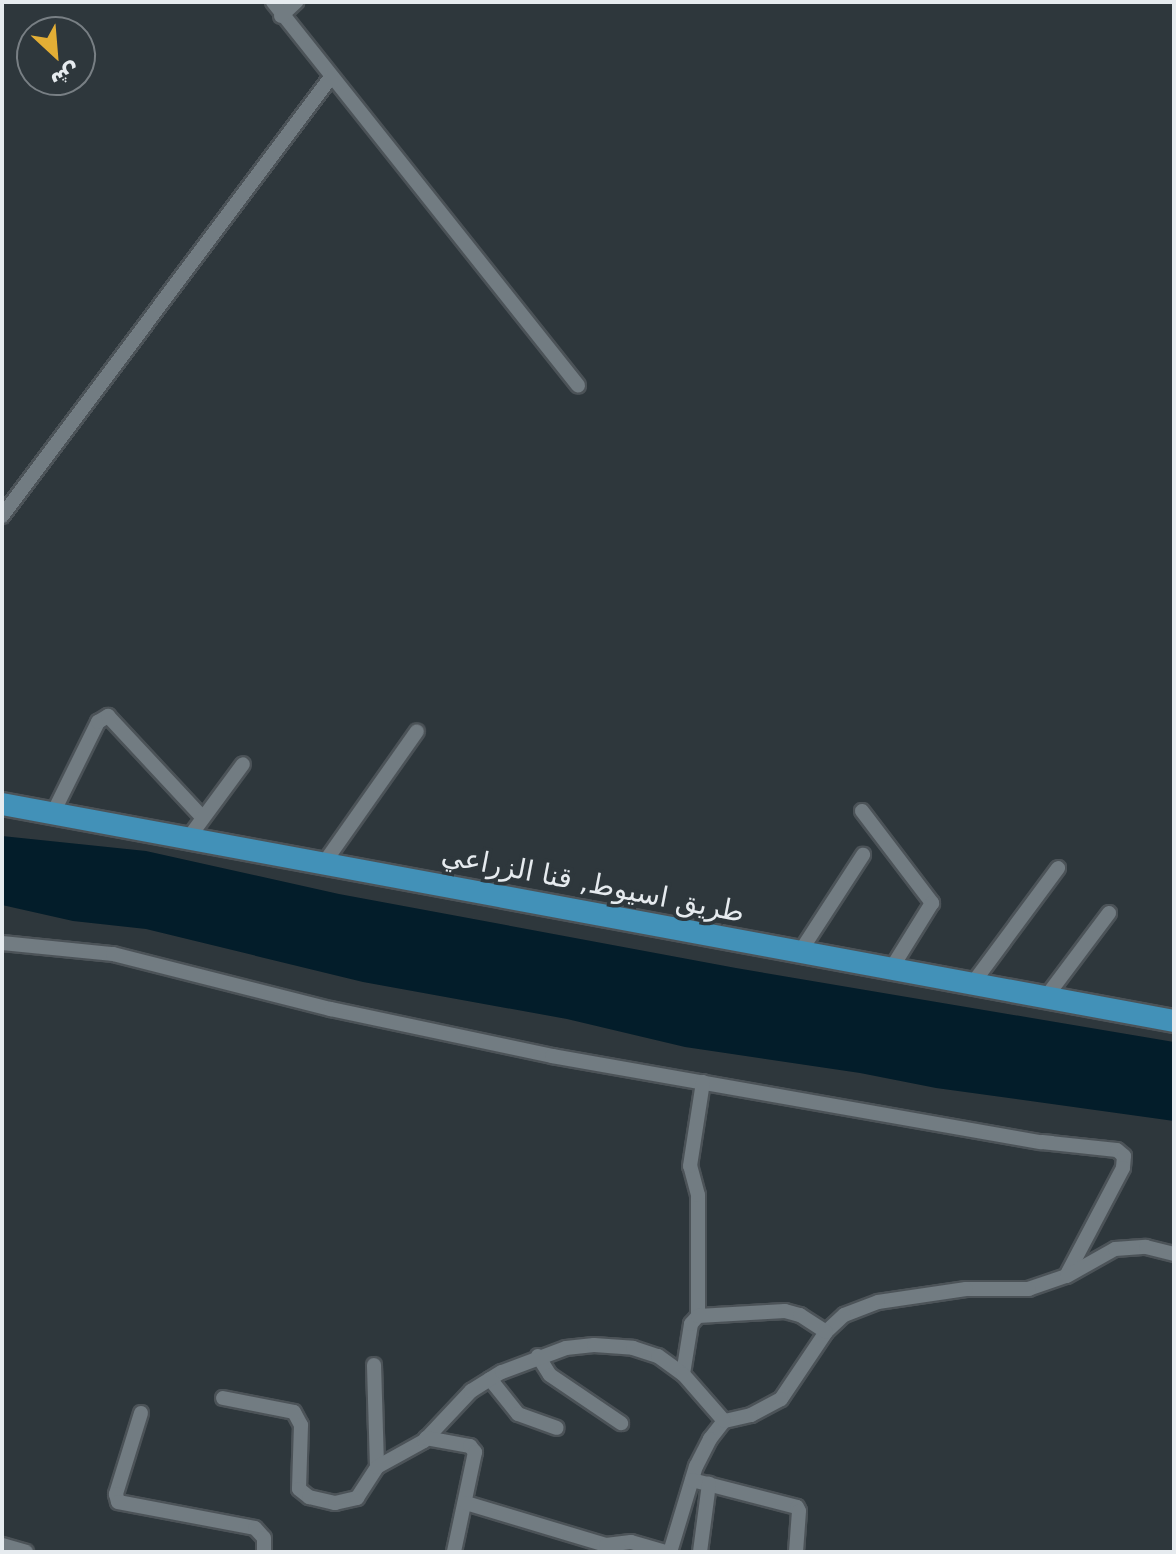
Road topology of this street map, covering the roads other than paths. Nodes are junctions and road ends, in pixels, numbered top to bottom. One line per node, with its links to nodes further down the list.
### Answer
1 (273, 2): 3 (street)
2 (296, 2): 3 (street)
3 (281, 16): 4 (street)
4 (331, 77): 5 (street); 6 (street)
5 (578, 386)
6 (2, 516)
7 (417, 731): 14 (street)
8 (243, 764): 12 (street)
9 (2, 804): 11 (highway, طريق اسيوط, قنا الزراعي)
10 (862, 811): 19 (street)
11 (53, 813): 12 (highway, طريق اسيوط, قنا الزراعي); 12 (street)
12 (196, 827): 14 (highway, طريق اسيوط, قنا الزراعي)
13 (863, 855): 18 (street)
14 (324, 863): 18 (highway, طريق اسيوط, قنا الزراعي)
15 (1058, 868): 20 (street)
16 (1109, 913): 21 (street)
17 (2, 943): 23 (street)
18 (800, 952): 19 (highway, طريق اسيوط, قنا الزراعي)
19 (891, 969): 20 (highway, طريق اسيوط, قنا الزراعي)
20 (973, 983): 21 (highway, طريق اسيوط, قنا الزراعي)
21 (1046, 997): 22 (highway, طريق اسيوط, قنا الزراعي)
22 (1174, 1021)
23 (703, 1082): 25 (street); 26 (street)
24 (1174, 1254): 25 (street)
25 (1066, 1276): 27 (street)
26 (698, 1316): 27 (street); 30 (street)
27 (826, 1332): 34 (street)
28 (538, 1356): 30 (street); 31 (street); 35 (street)
29 (374, 1365): 38 (street)
30 (683, 1374): 34 (street)
31 (490, 1379): 36 (street); 37 (street)
32 (223, 1398): 38 (street)
33 (141, 1413): 44 (street)
34 (724, 1421): 39 (street)
35 (621, 1423)
36 (557, 1428)
37 (426, 1438): 38 (street); 41 (street)
38 (377, 1467)
39 (692, 1480): 40 (street); 46 (street)
40 (709, 1484): 47 (street); 48 (street)
41 (466, 1503): 45 (street); 46 (street)
42 (2, 1545): 43 (street)
43 (26, 1552)
44 (264, 1552)
45 (454, 1552)
46 (667, 1552)
47 (700, 1552)
48 (796, 1552)

